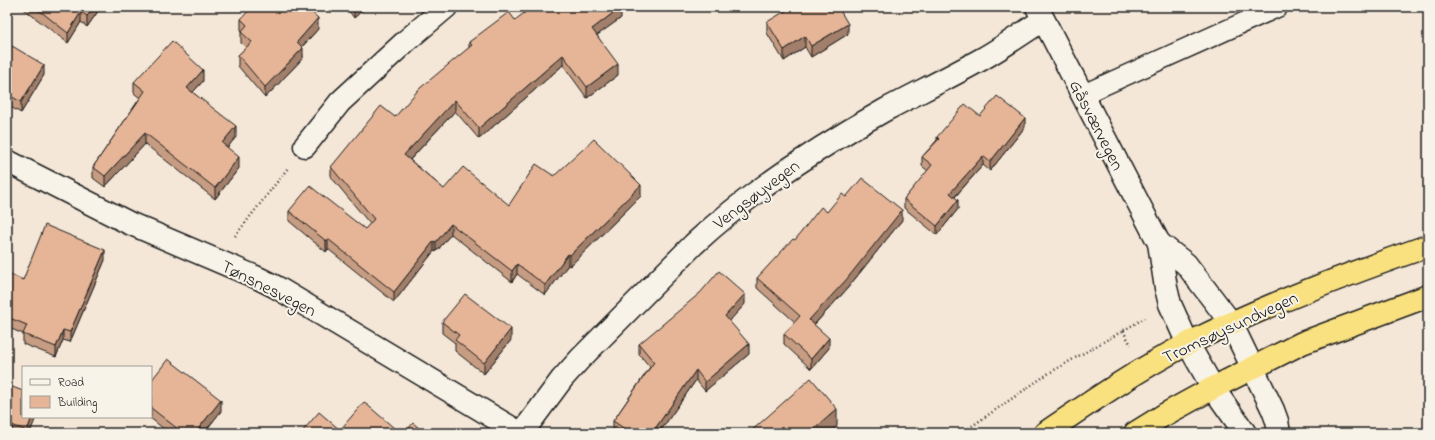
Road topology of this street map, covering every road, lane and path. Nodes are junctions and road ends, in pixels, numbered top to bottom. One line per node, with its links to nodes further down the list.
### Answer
1 (446, 7): 5 (street)
2 (1278, 7): 4 (lane)
3 (1040, 13): 4 (street, Gåsværvegen); 16 (street, Vengsøyvegen)
4 (1082, 95): 7 (street, Gåsværvegen)
5 (305, 146): 9 (path)
6 (7, 161): 9 (street, Tønsnesvegen)
7 (1158, 243): 12 (street, Gåsværvegen); 13 (street, Gåsværvegen)
8 (1428, 246): 12 (highway, Tromsøysundvegen)
9 (216, 260): 16 (street, Tønsnesvegen)
10 (1428, 296): 14 (highway)
11 (1147, 318): 17 (path)
12 (1231, 323): 13 (highway, Tromsøysundvegen); 14 (street, Gåsværvegen)
13 (1188, 344): 15 (street, Gåsværvegen); 18 (highway, Tromsøysundvegen)
14 (1254, 367): 15 (highway); 21 (street, Gåsværvegen)
15 (1213, 388): 19 (highway); 20 (street, Gåsværvegen)
16 (521, 433)
17 (962, 433)
18 (1045, 433)
19 (1135, 433)
20 (1245, 433)
21 (1279, 433)

